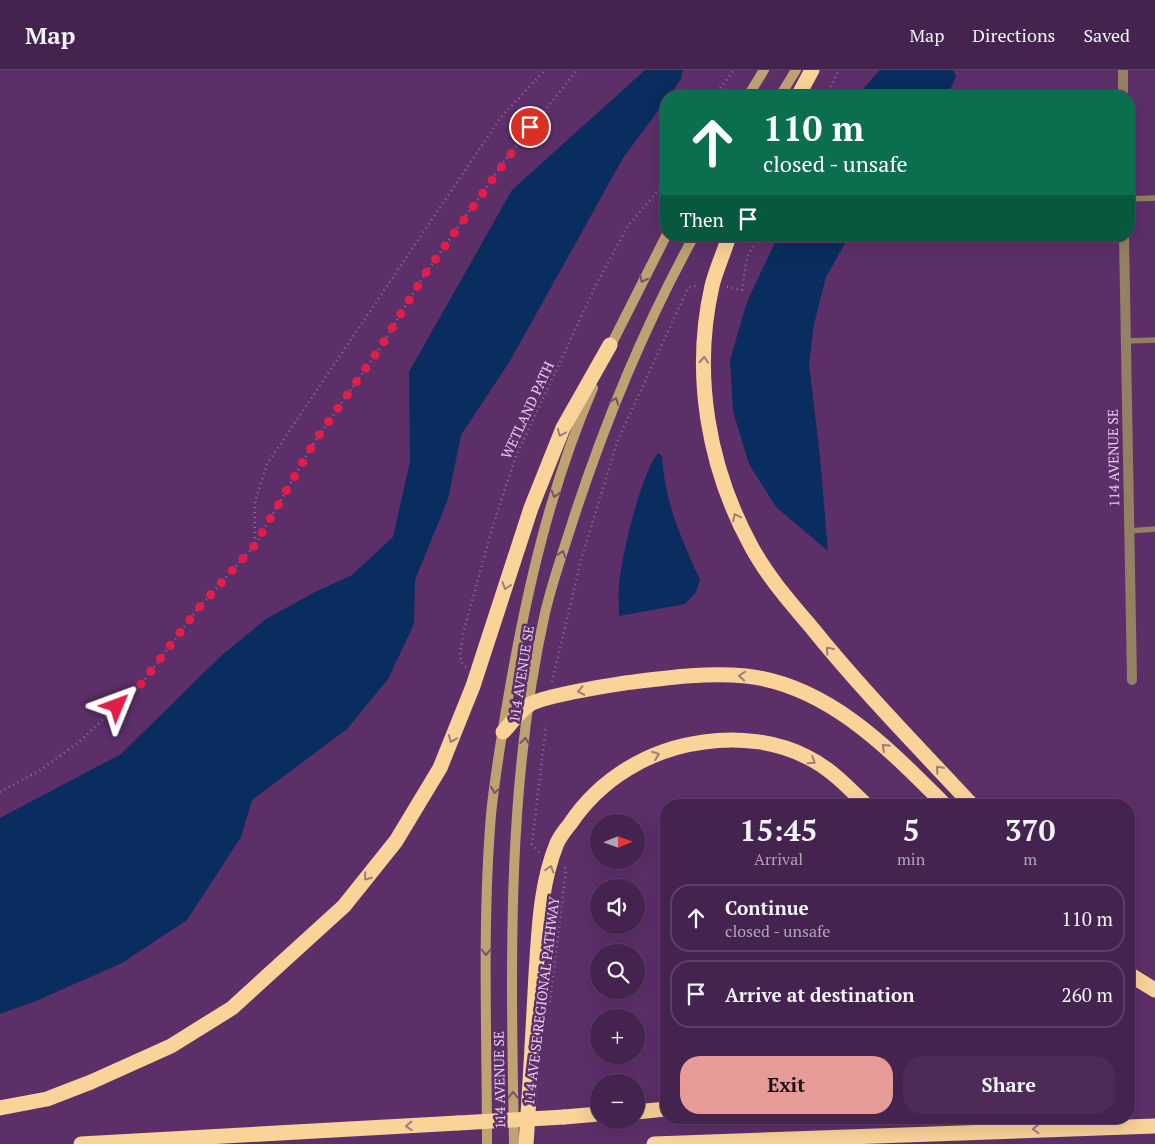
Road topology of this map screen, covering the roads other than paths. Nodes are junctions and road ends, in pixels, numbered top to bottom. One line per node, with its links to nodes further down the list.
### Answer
1 (764, 70): 5 (main road)
2 (796, 70): 6 (main road)
3 (812, 70): 7 (highway)
4 (1123, 70): 8 (street)
5 (752, 90)
6 (784, 90)
7 (801, 90)
8 (1123, 90)
9 (1155, 198): 10 (lane)
10 (1135, 199)
11 (663, 242): 17 (main road, 114 AVENUE SE, one-way to 17)
12 (691, 242): 21 (main road, 114 AVENUE SE, one-way to 12)
13 (727, 242): 25 (highway, one-way to 13)
14 (1124, 242): 16 (street, 114 AVENUE SE)
15 (1155, 340): 16 (lane)
16 (1125, 342): 19 (street, 114 AVENUE SE)
17 (610, 345): 22 (main road, 114 AVENUE SE, one-way to 22); 28 (highway, one-way to 28)
18 (1155, 529): 19 (lane)
19 (1128, 531): 20 (street, 114 AVENUE SE)
20 (1132, 680)
21 (529, 704): 22 (highway); 24 (highway, one-way to 21); 35 (main road, 114 AVENUE SE, one-way to 21)
22 (503, 732): 34 (main road, 114 AVENUE SE, one-way to 34)
23 (860, 799): 36 (highway, one-way to 23)
24 (939, 799)
25 (966, 799)
26 (1135, 977): 27 (highway)
27 (1155, 990)
28 (0, 1108)
29 (660, 1110): 30 (highway)
30 (645, 1111)
31 (590, 1115): 33 (highway, one-way to 33, bridge)
32 (1155, 1126): 37 (highway, one-way to 37)
33 (81, 1144)
34 (487, 1144)
35 (514, 1144)
36 (526, 1144)
37 (654, 1144)

